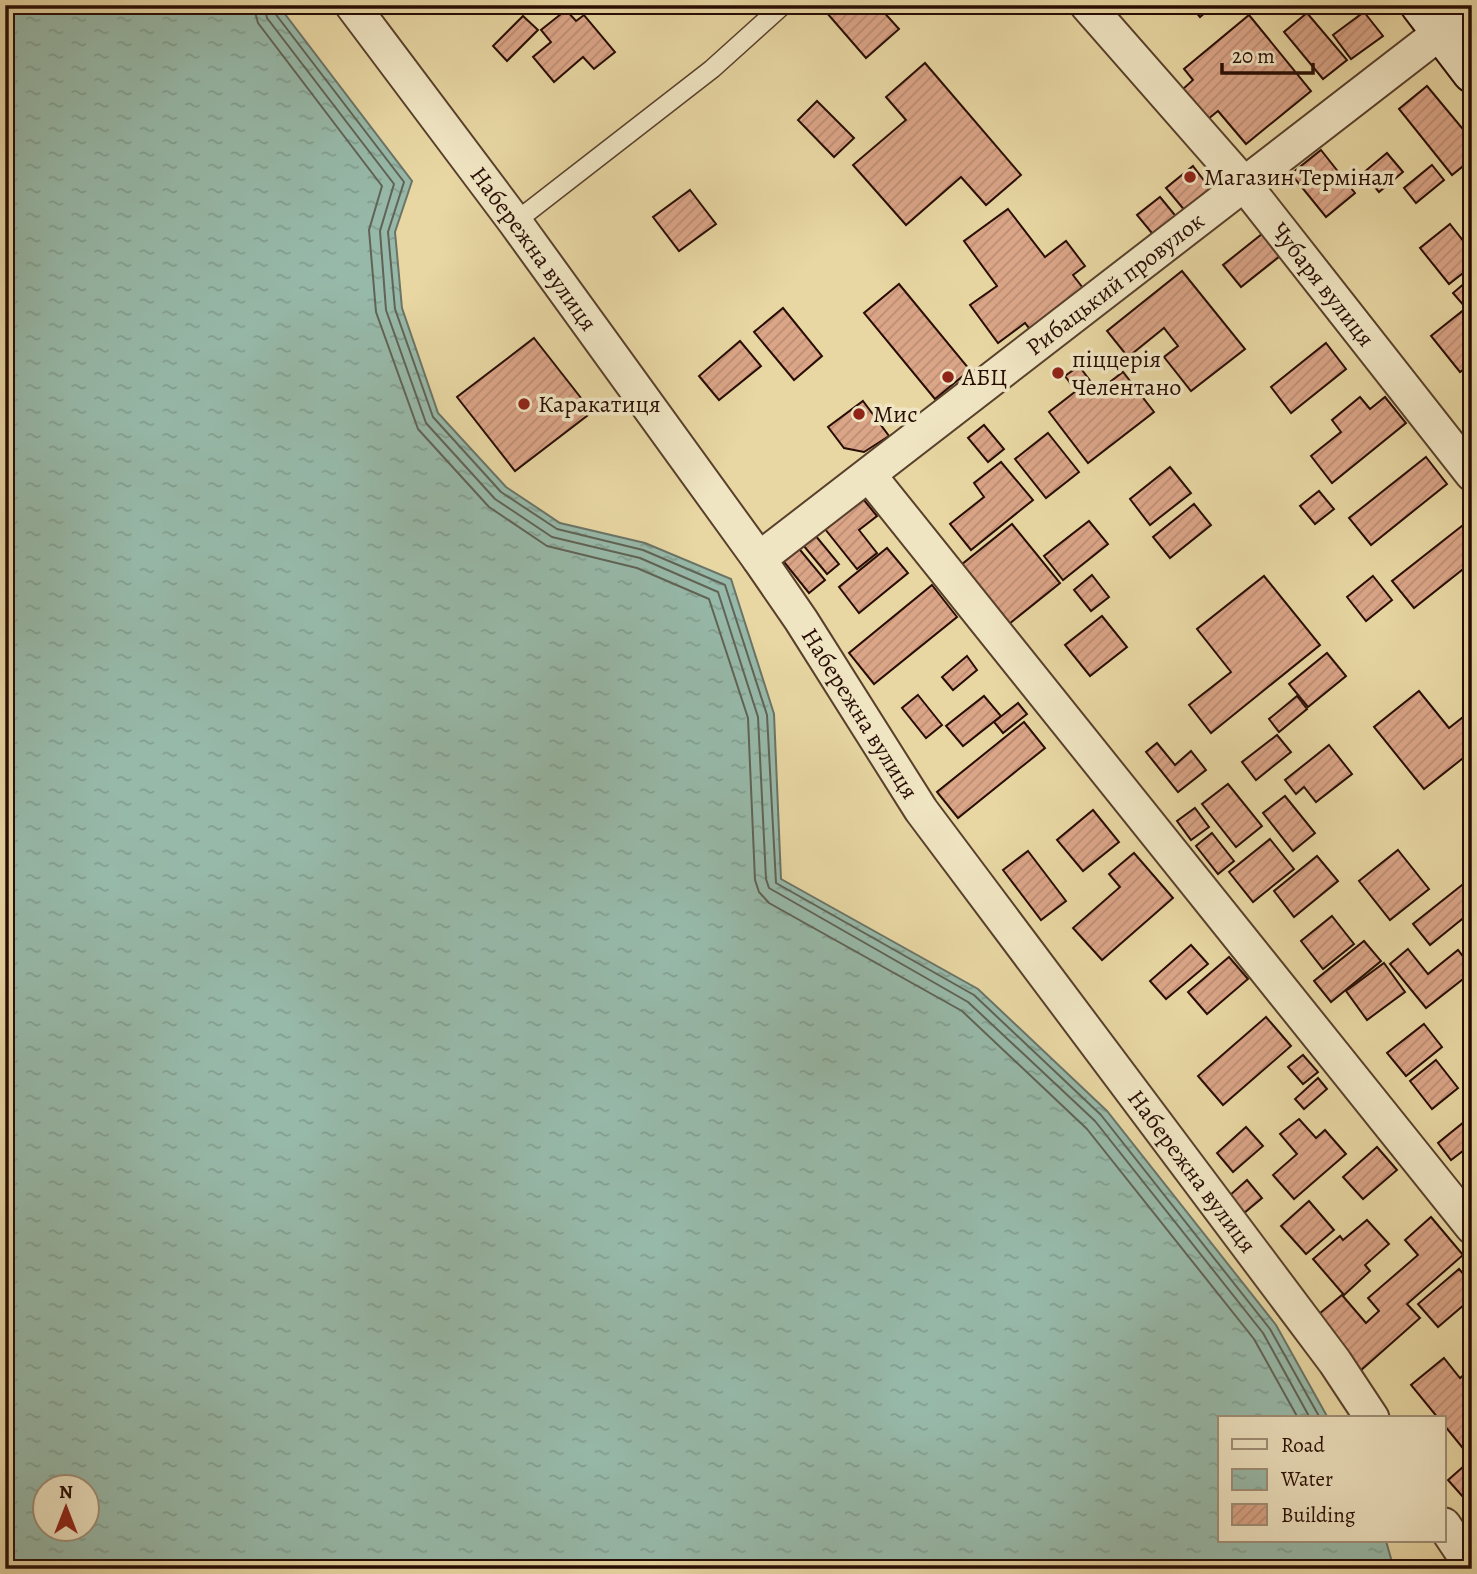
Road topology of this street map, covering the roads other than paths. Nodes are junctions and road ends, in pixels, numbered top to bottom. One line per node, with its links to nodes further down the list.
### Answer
1 (352, 5): 8 (street, Набережна вулиця)
2 (783, 5): 8 (lane)
3 (1087, 5): 7 (street, Чубаря вулиця)
4 (1472, 8): 5 (street, Рибацький провулок)
5 (1430, 19): 6 (main road); 7 (street, Рибацький провулок)
6 (1472, 74)
7 (1244, 184): 9 (street, Чубаря вулиця); 10 (street, Рибацький провулок)
8 (515, 222): 11 (street, Набережна вулиця)
9 (1472, 474)
10 (869, 475): 11 (street, Рибацький провулок); 12 (street)
11 (759, 559): 13 (street, Набережна вулиця)
12 (1472, 1227)
13 (1371, 1416)
14 (1446, 1528): 15 (street)
15 (1472, 1567)

